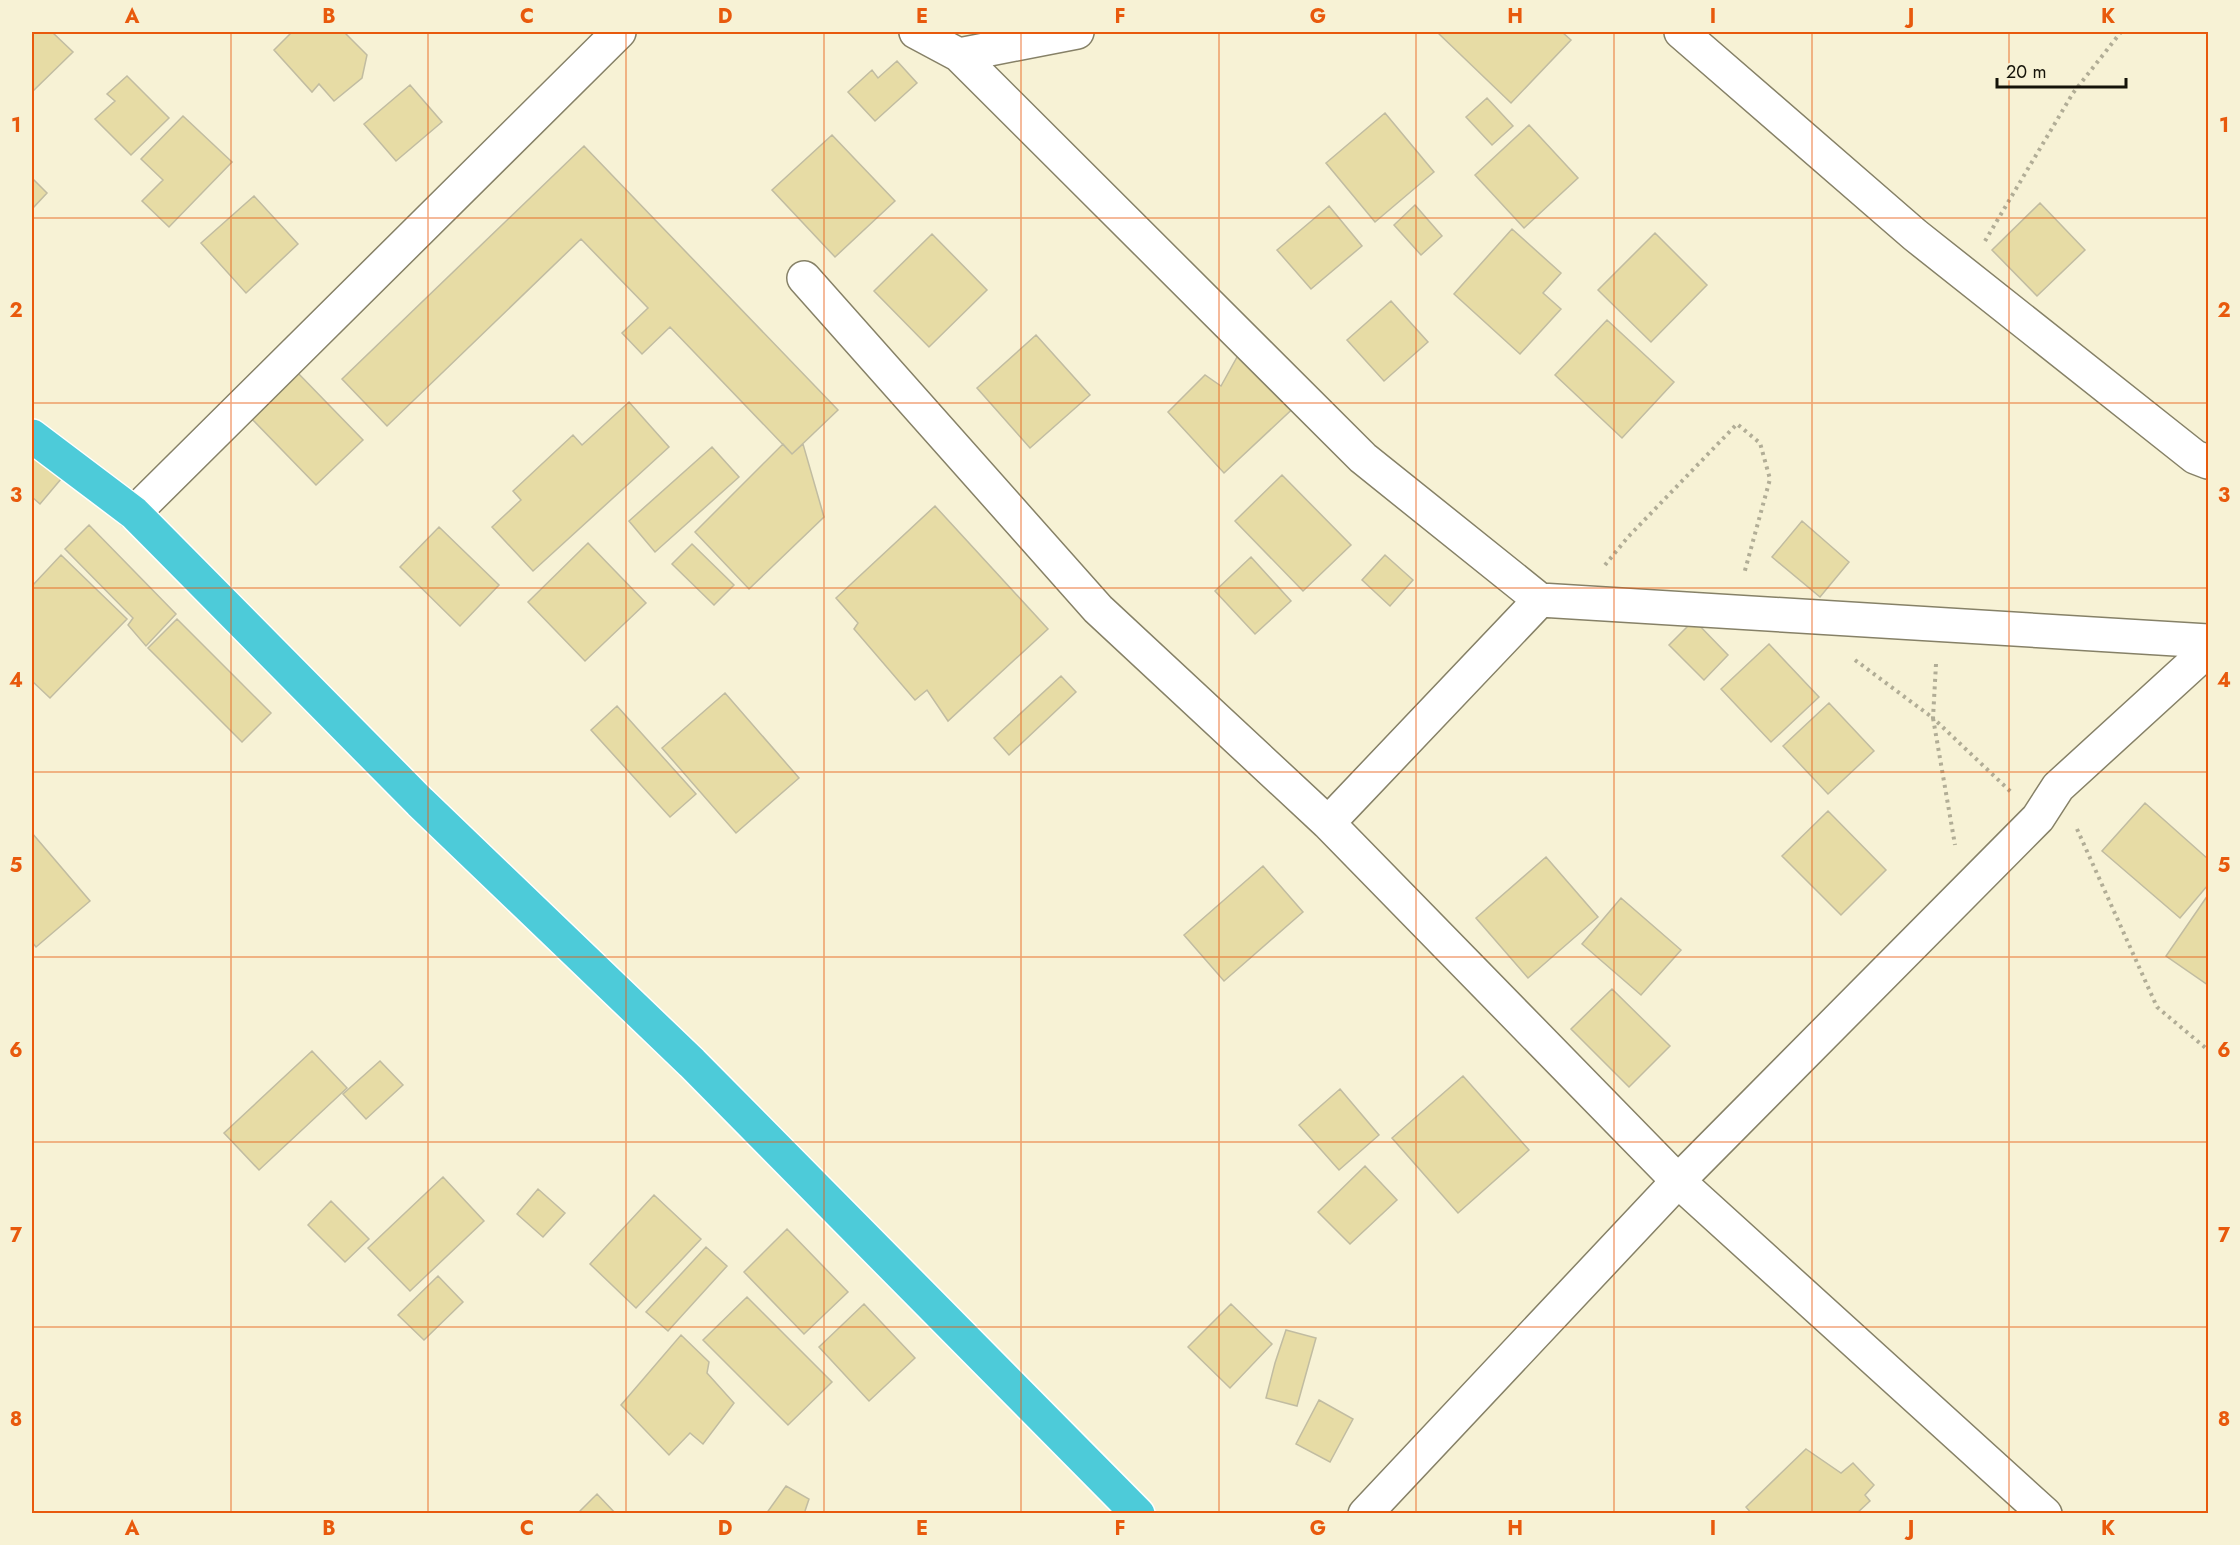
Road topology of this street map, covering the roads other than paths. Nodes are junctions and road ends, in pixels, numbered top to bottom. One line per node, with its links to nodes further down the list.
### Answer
1 (619, 32): 9 (street)
2 (916, 32): 5 (street)
3 (1077, 32): 5 (street)
4 (1681, 32): 8 (street)
5 (959, 55): 10 (street)
6 (804, 278): 13 (street)
7 (32, 436): 9 (highway)
8 (2208, 462)
9 (134, 513): 15 (highway)
10 (1540, 600): 11 (street); 13 (street)
11 (2208, 641)
12 (2208, 650): 14 (street)
13 (1328, 823): 14 (street)
14 (1678, 1181): 16 (street); 17 (street)
15 (1138, 1514)
16 (1365, 1514)
17 (2045, 1514)

